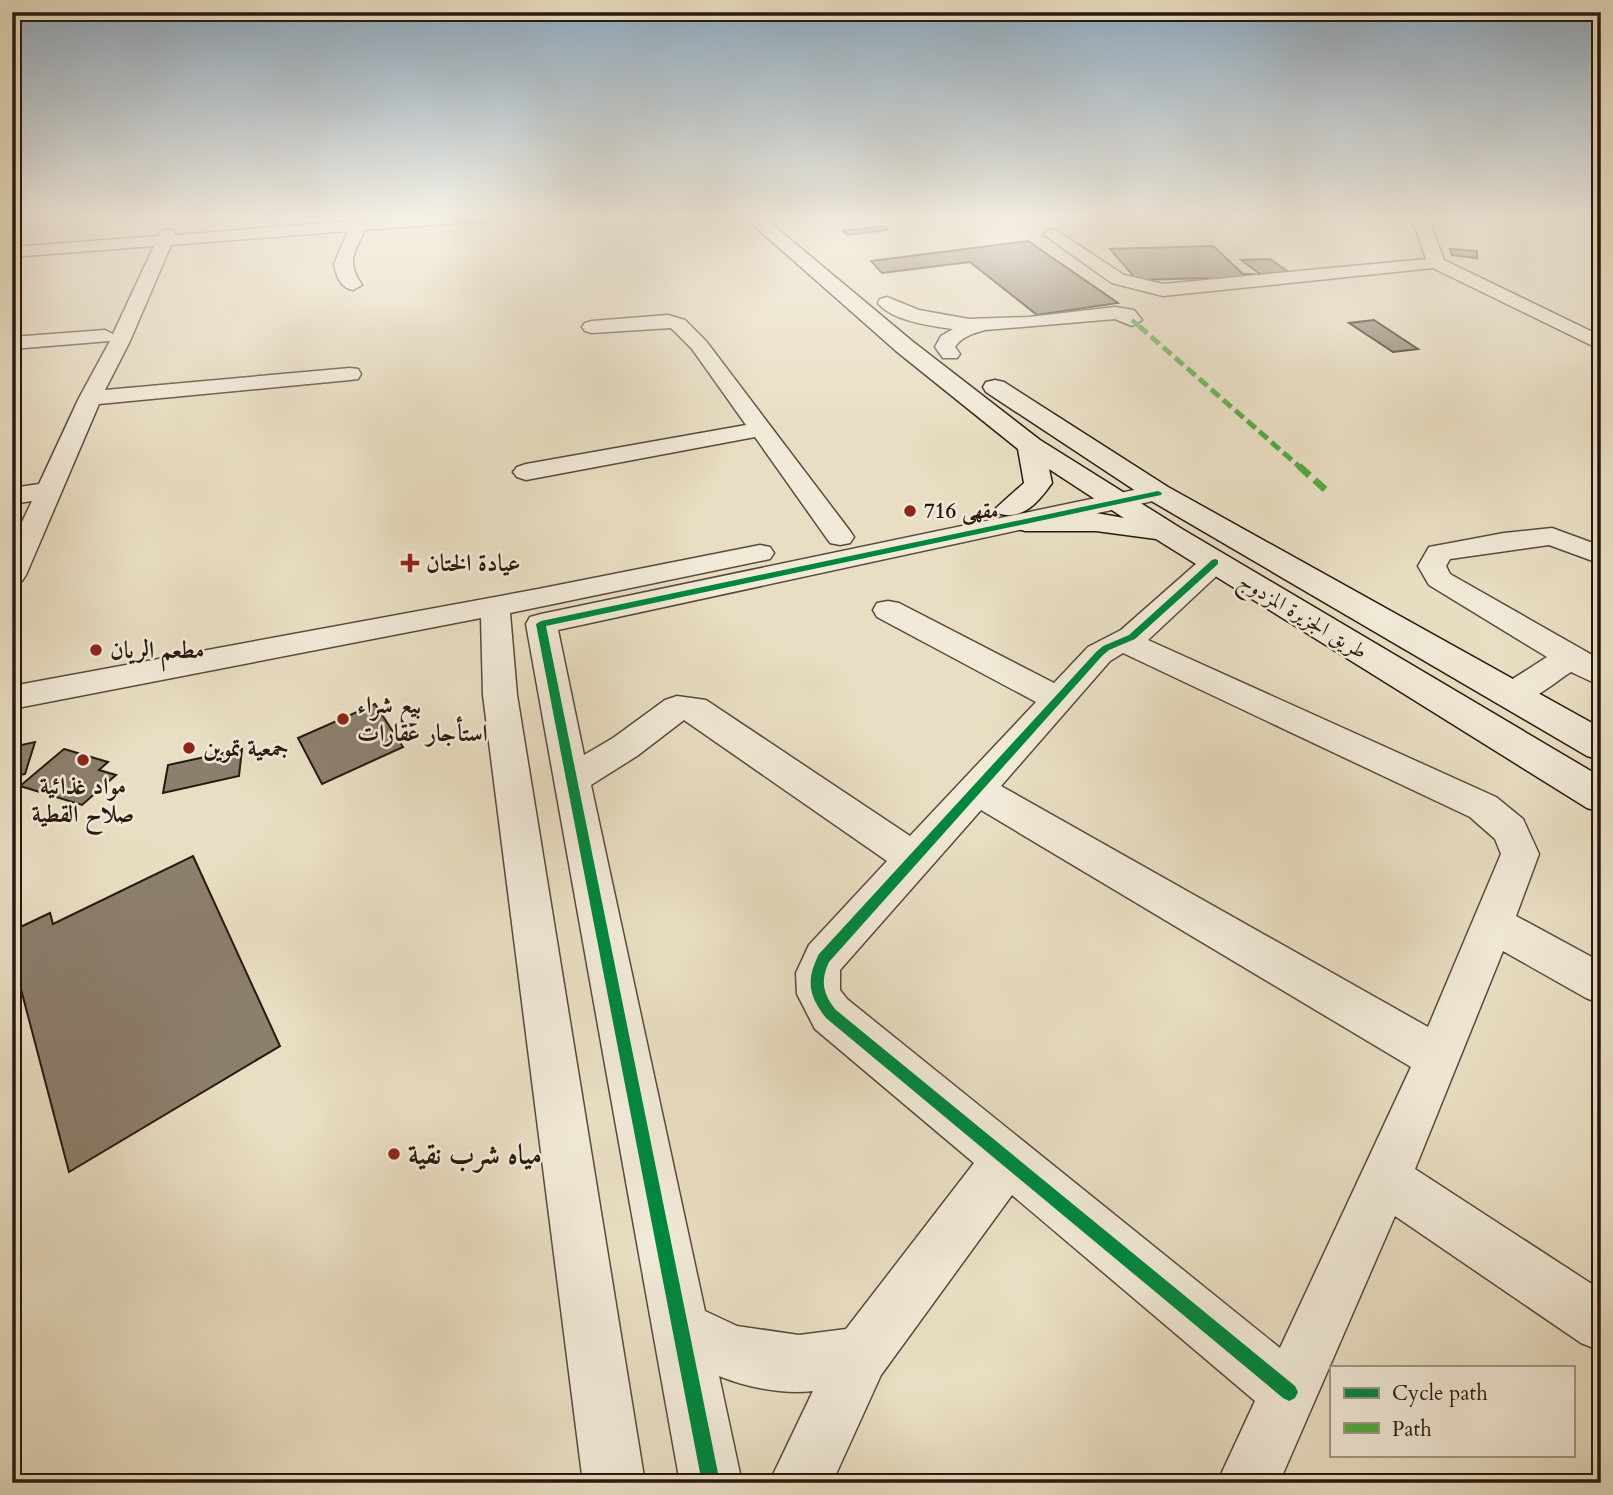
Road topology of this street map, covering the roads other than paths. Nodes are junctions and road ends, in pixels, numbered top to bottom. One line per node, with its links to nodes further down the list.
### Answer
1 (133, 285): 12 (street)
2 (139, 285): 17 (street)
3 (832, 285): 19 (main road, طريق الجزيرة المزدوج)
4 (865, 285): 8 (main road, طريق الجزيرة المزدوج)
5 (1142, 285): 6 (street)
6 (1216, 285)
7 (1480, 285): 14 (street)
8 (887, 303): 10 (street); 15 (main road, طريق الجزيرة المزدوج)
9 (1132, 320): 10 (street)
10 (988, 324): 15 (street)
11 (592, 327): 18 (street)
12 (105, 336): 13 (street); 22 (street)
13 (12, 343)
14 (1601, 344)
15 (950, 354): 21 (main road, طريق الجزيرة المزدوج)
16 (350, 374): 17 (street)
17 (90, 398): 22 (street)
18 (760, 429): 20 (street); 26 (street)
19 (1031, 446): 21 (main road, طريق الجزيرة المزدوج); 23 (main road)
20 (526, 472)
21 (1127, 491): 23 (street); 25 (main road, طريق الجزيرة المزدوج); 35 (main road, طريق الجزيرة المزدوج)
22 (31, 493): 24 (street); 29 (street)
23 (1017, 515): 25 (main road); 26 (street); 31 (street)
24 (12, 528)
25 (1171, 535): 28 (main road, طريق الجزيرة المزدوج)
26 (840, 537): 31 (street)
27 (1601, 556): 33 (street)
28 (1214, 562): 32 (street); 42 (main road, طريق الجزيرة المزدوج)
29 (12, 575)
30 (888, 610): 37 (street)
31 (518, 615): 36 (street); 38 (street); 40 (street); 53 (street)
32 (1124, 642): 37 (street); 44 (street)
33 (1569, 658): 34 (street); 35 (street)
34 (1601, 675)
35 (1512, 695): 39 (main road, طريق الجزيرة المزدوج)
36 (12, 698)
37 (1058, 699): 41 (street)
38 (12, 722)
39 (1601, 747)
40 (572, 779): 43 (street); 50 (street)
41 (977, 790): 43 (street); 46 (street)
42 (1601, 797)
43 (914, 859): 47 (street)
44 (1493, 924): 45 (street); 46 (street)
45 (1601, 984)
46 (1437, 1057): 48 (street)
47 (1007, 1160): 51 (street); 52 (street)
48 (1386, 1179): 49 (street); 52 (street)
49 (1601, 1323)
50 (682, 1330): 51 (street); 54 (street)
51 (861, 1355): 55 (street)
52 (1289, 1392): 56 (street)
53 (614, 1483)
54 (710, 1483)
55 (800, 1483)
56 (1248, 1483)

